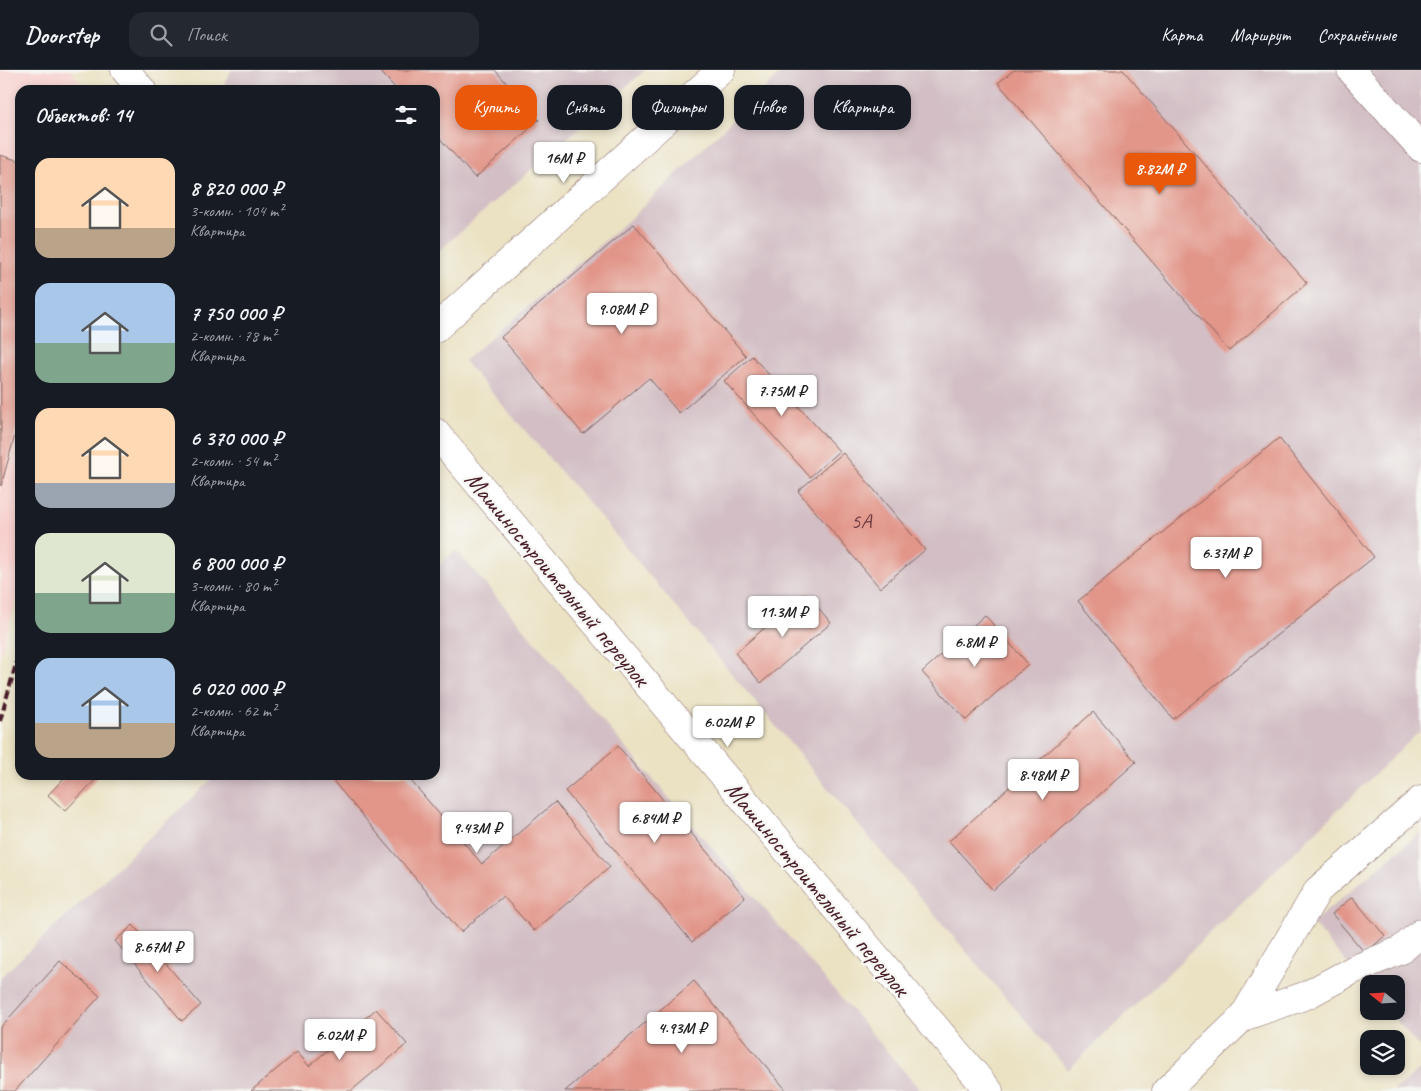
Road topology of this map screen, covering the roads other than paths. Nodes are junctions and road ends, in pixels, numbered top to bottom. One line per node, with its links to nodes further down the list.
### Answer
1 (125, 70): 4 (street)
2 (721, 70): 6 (street)
3 (1352, 70): 5 (street)
4 (138, 85)
5 (1421, 148)
6 (440, 324)
7 (440, 438): 11 (street, Машиностроительный переулок)
8 (1421, 800): 10 (street)
9 (1421, 933): 10 (street)
10 (1243, 1016): 12 (street)
11 (989, 1091)
12 (1166, 1091)

